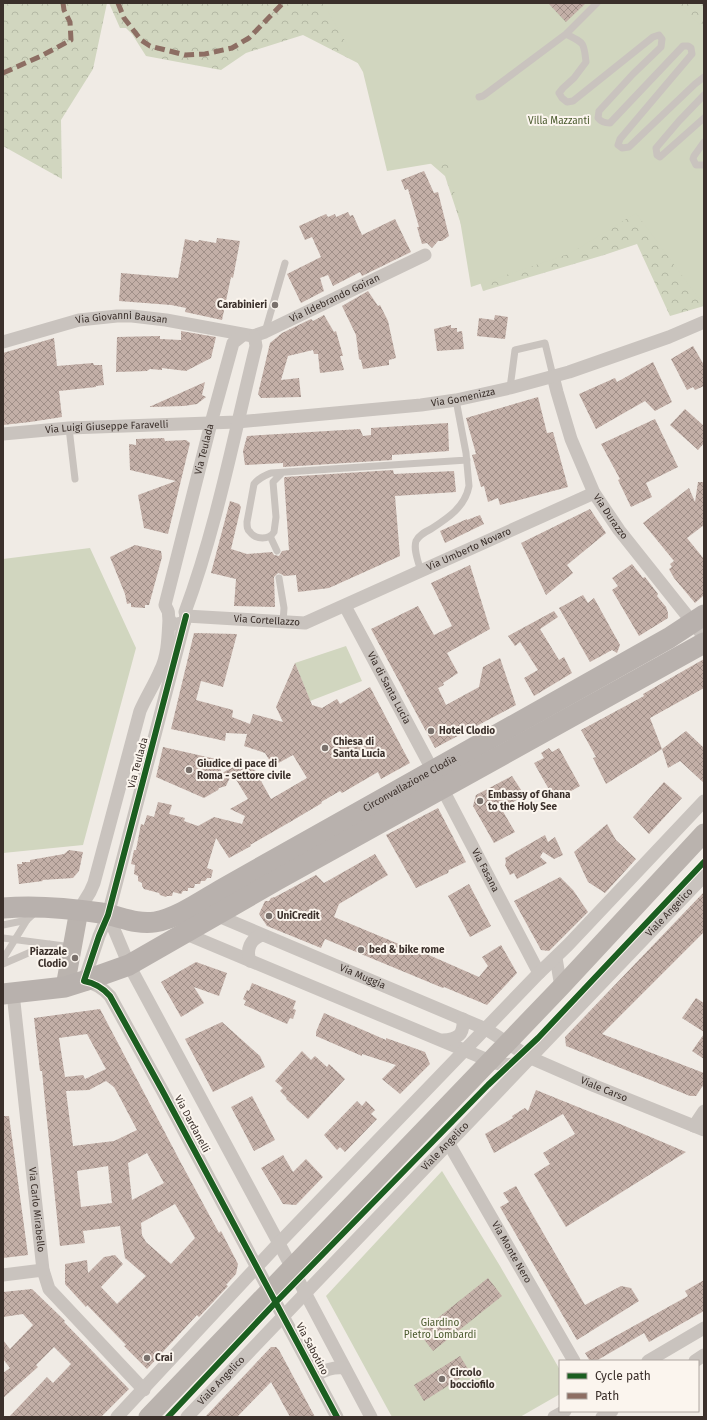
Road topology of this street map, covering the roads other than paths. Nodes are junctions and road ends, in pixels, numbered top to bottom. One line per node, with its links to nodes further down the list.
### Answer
1 (597, 3): 2 (lane)
2 (566, 34): 3 (lane); 5 (lane)
3 (704, 77)
4 (704, 95): 6 (lane)
5 (479, 97)
6 (704, 118)
7 (704, 142): 8 (lane)
8 (704, 165)
9 (425, 255): 12 (street, Via Ildebrando Goiran)
10 (284, 263): 12 (lane)
11 (704, 322): 14 (street, Via Gomenizza)
12 (254, 334): 13 (street, Via Giovanni Bausan); 17 (street, Via Teulada); 18 (street, Via Teulada)
13 (3, 342)
14 (553, 376): 15 (street, Via Gomenizza); 15 (lane); 24 (street, Via Durazzo)
15 (510, 388): 16 (street, Via Gomenizza)
16 (456, 400): 17 (street, Via Gomenizza); 21 (lane)
17 (237, 422): 18 (street, Via Gomenizza); 31 (street, Via Teulada)
18 (211, 423): 19 (street, Via Luigi Giuseppe Faravelli); 30 (street, Via Teulada)
19 (69, 428): 20 (street, Via Luigi Giuseppe Faravelli); 23 (lane)
20 (3, 434)
21 (467, 460): 22 (lane); 27 (lane)
22 (282, 473): 25 (lane); 25 (lane)
23 (75, 479)
24 (594, 493): 27 (street, Via Umberto Novaro); 33 (street, Via Durazzo)
25 (270, 536): 26 (lane)
26 (277, 551)
27 (421, 572): 29 (street, Via Umberto Novaro)
28 (279, 578): 32 (lane)
29 (345, 606): 32 (street, Via Cortellazzo); 35 (street, Via di Santa Lucia)
30 (169, 615): 31 (street, Via Cortellazzo); 40 (street, Via Teulada)
31 (185, 616): 32 (street, Via Cortellazzo); 42 (street, Via Teulada)
32 (283, 622)
33 (700, 625): 35 (main road, Circonvallazione Clodia)
34 (704, 643): 35 (main road, Circonvallazione Clodia)
35 (439, 775): 42 (main road, Circonvallazione Clodia); 43 (main road, Circonvallazione Clodia); 58 (street, Via Fasana)
36 (704, 801): 53 (street)
37 (704, 833): 60 (street)
38 (704, 876): 67 (street, Viale Angelico)
39 (3, 908): 41 (main road)
40 (79, 910): 41 (main road); 42 (main road); 51 (street)
41 (34, 914): 44 (lane); 48 (lane)
42 (108, 915): 57 (street); 59 (street)
43 (216, 915): 45 (main road, Circonvallazione Clodia); 46 (street, Via Muggia)
44 (3, 925)
45 (184, 933): 55 (street); 57 (main road, Circonvallazione Clodia)
46 (262, 935): 55 (street); 62 (street, Via Muggia)
47 (3, 938): 48 (lane)
48 (13, 942): 49 (lane); 50 (lane); 54 (lane)
49 (49, 944): 51 (lane); 52 (lane)
50 (3, 946)
51 (72, 947): 59 (street)
52 (20, 958): 54 (lane); 56 (lane)
53 (556, 958): 58 (street); 60 (street)
54 (3, 959)
55 (250, 962): 64 (street)
56 (3, 964)
57 (129, 965): 59 (main road); 72 (street, Via Dardanelli)
58 (540, 973): 63 (street)
59 (75, 984): 61 (main road); 73 (street, Via Dardanelli)
60 (561, 987): 65 (street)
61 (8, 994): 75 (street, Via Carlo Mirabello)
62 (464, 1019): 63 (street, Via Muggia); 64 (street)
63 (486, 1029): 65 (street, Via Muggia); 66 (street)
64 (443, 1040): 66 (street)
65 (507, 1043): 67 (street, Viale Carso); 68 (street)
66 (466, 1050): 68 (street); 72 (street)
67 (531, 1058): 68 (street); 70 (street, Viale Carso); 71 (street, Viale Angelico)
68 (490, 1061): 74 (street)
69 (704, 1111): 70 (street)
70 (699, 1128)
71 (449, 1144): 78 (street, Viale Angelico); 81 (street, Via Monte Nero)
72 (279, 1243): 73 (street); 74 (street, Via Dardanelli)
73 (257, 1267): 77 (street, Via Dardanelli); 85 (street)
74 (291, 1267): 77 (street); 78 (street, Via Sabotino)
75 (43, 1270): 76 (street); 85 (street, Via Carlo Mirabello)
76 (3, 1275)
77 (270, 1290): 79 (street, Via Sabotino); 88 (street)
78 (305, 1294): 79 (street, Viale Angelico); 83 (street, Via Sabotino)
79 (283, 1315): 84 (street, Via Sabotino); 89 (street, Viale Angelico)
80 (704, 1328): 82 (street)
81 (573, 1360)
82 (650, 1360)
83 (344, 1368): 84 (street); 91 (street, Via Sabotino)
84 (315, 1376): 90 (street, Via Sabotino)
85 (144, 1390): 87 (street)
86 (563, 1412): 92 (street)
87 (117, 1417)
88 (148, 1417)
89 (187, 1417)
90 (337, 1417)
91 (371, 1417)
92 (554, 1417)

